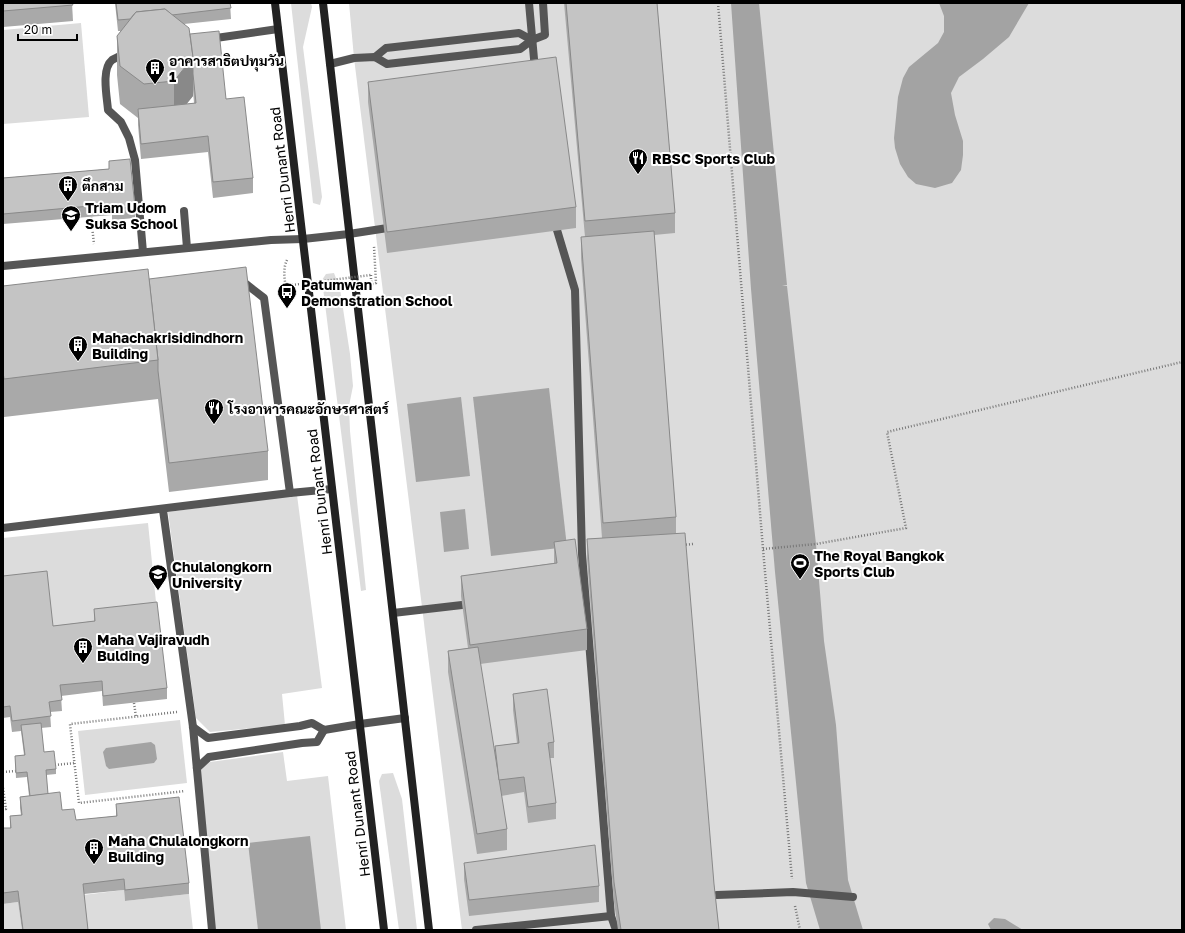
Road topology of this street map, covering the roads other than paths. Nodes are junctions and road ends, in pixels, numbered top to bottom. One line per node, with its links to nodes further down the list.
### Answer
1 (275, 3): 5 (main road, Henri Dunant Road)
2 (323, 3): 10 (main road)
3 (529, 3): 6 (street)
4 (543, 3): 6 (street)
5 (278, 29): 7 (street); 16 (main road, Henri Dunant Road)
6 (532, 40): 9 (street); 9 (street); 11 (street)
7 (197, 41)
8 (134, 50): 18 (street)
9 (375, 57): 10 (street)
10 (330, 64): 15 (main road)
11 (536, 80)
12 (184, 211): 17 (street)
13 (552, 214): 34 (street)
14 (400, 226): 15 (street)
15 (349, 234): 16 (street); 26 (main road)
16 (303, 239): 17 (street); 21 (main road, Henri Dunant Road)
17 (188, 248): 18 (street)
18 (143, 252): 19 (street)
19 (3, 266)
20 (230, 286): 22 (street)
21 (332, 489): 22 (street); 28 (main road, Henri Dunant Road)
22 (290, 493): 23 (street)
23 (162, 510): 24 (street); 29 (street)
24 (3, 528)
25 (462, 605): 26 (street)
26 (393, 613): 27 (main road)
27 (405, 718): 28 (street); 37 (main road)
28 (360, 724): 30 (street); 36 (main road, Henri Dunant Road)
29 (193, 727): 30 (street); 31 (street)
30 (324, 730): 31 (street)
31 (197, 768): 35 (street)
32 (717, 895): 33 (street)
33 (853, 897)
34 (611, 916): 38 (street); 39 (street)
35 (212, 930)
36 (384, 930)
37 (429, 930)
38 (476, 930)
39 (616, 930)

